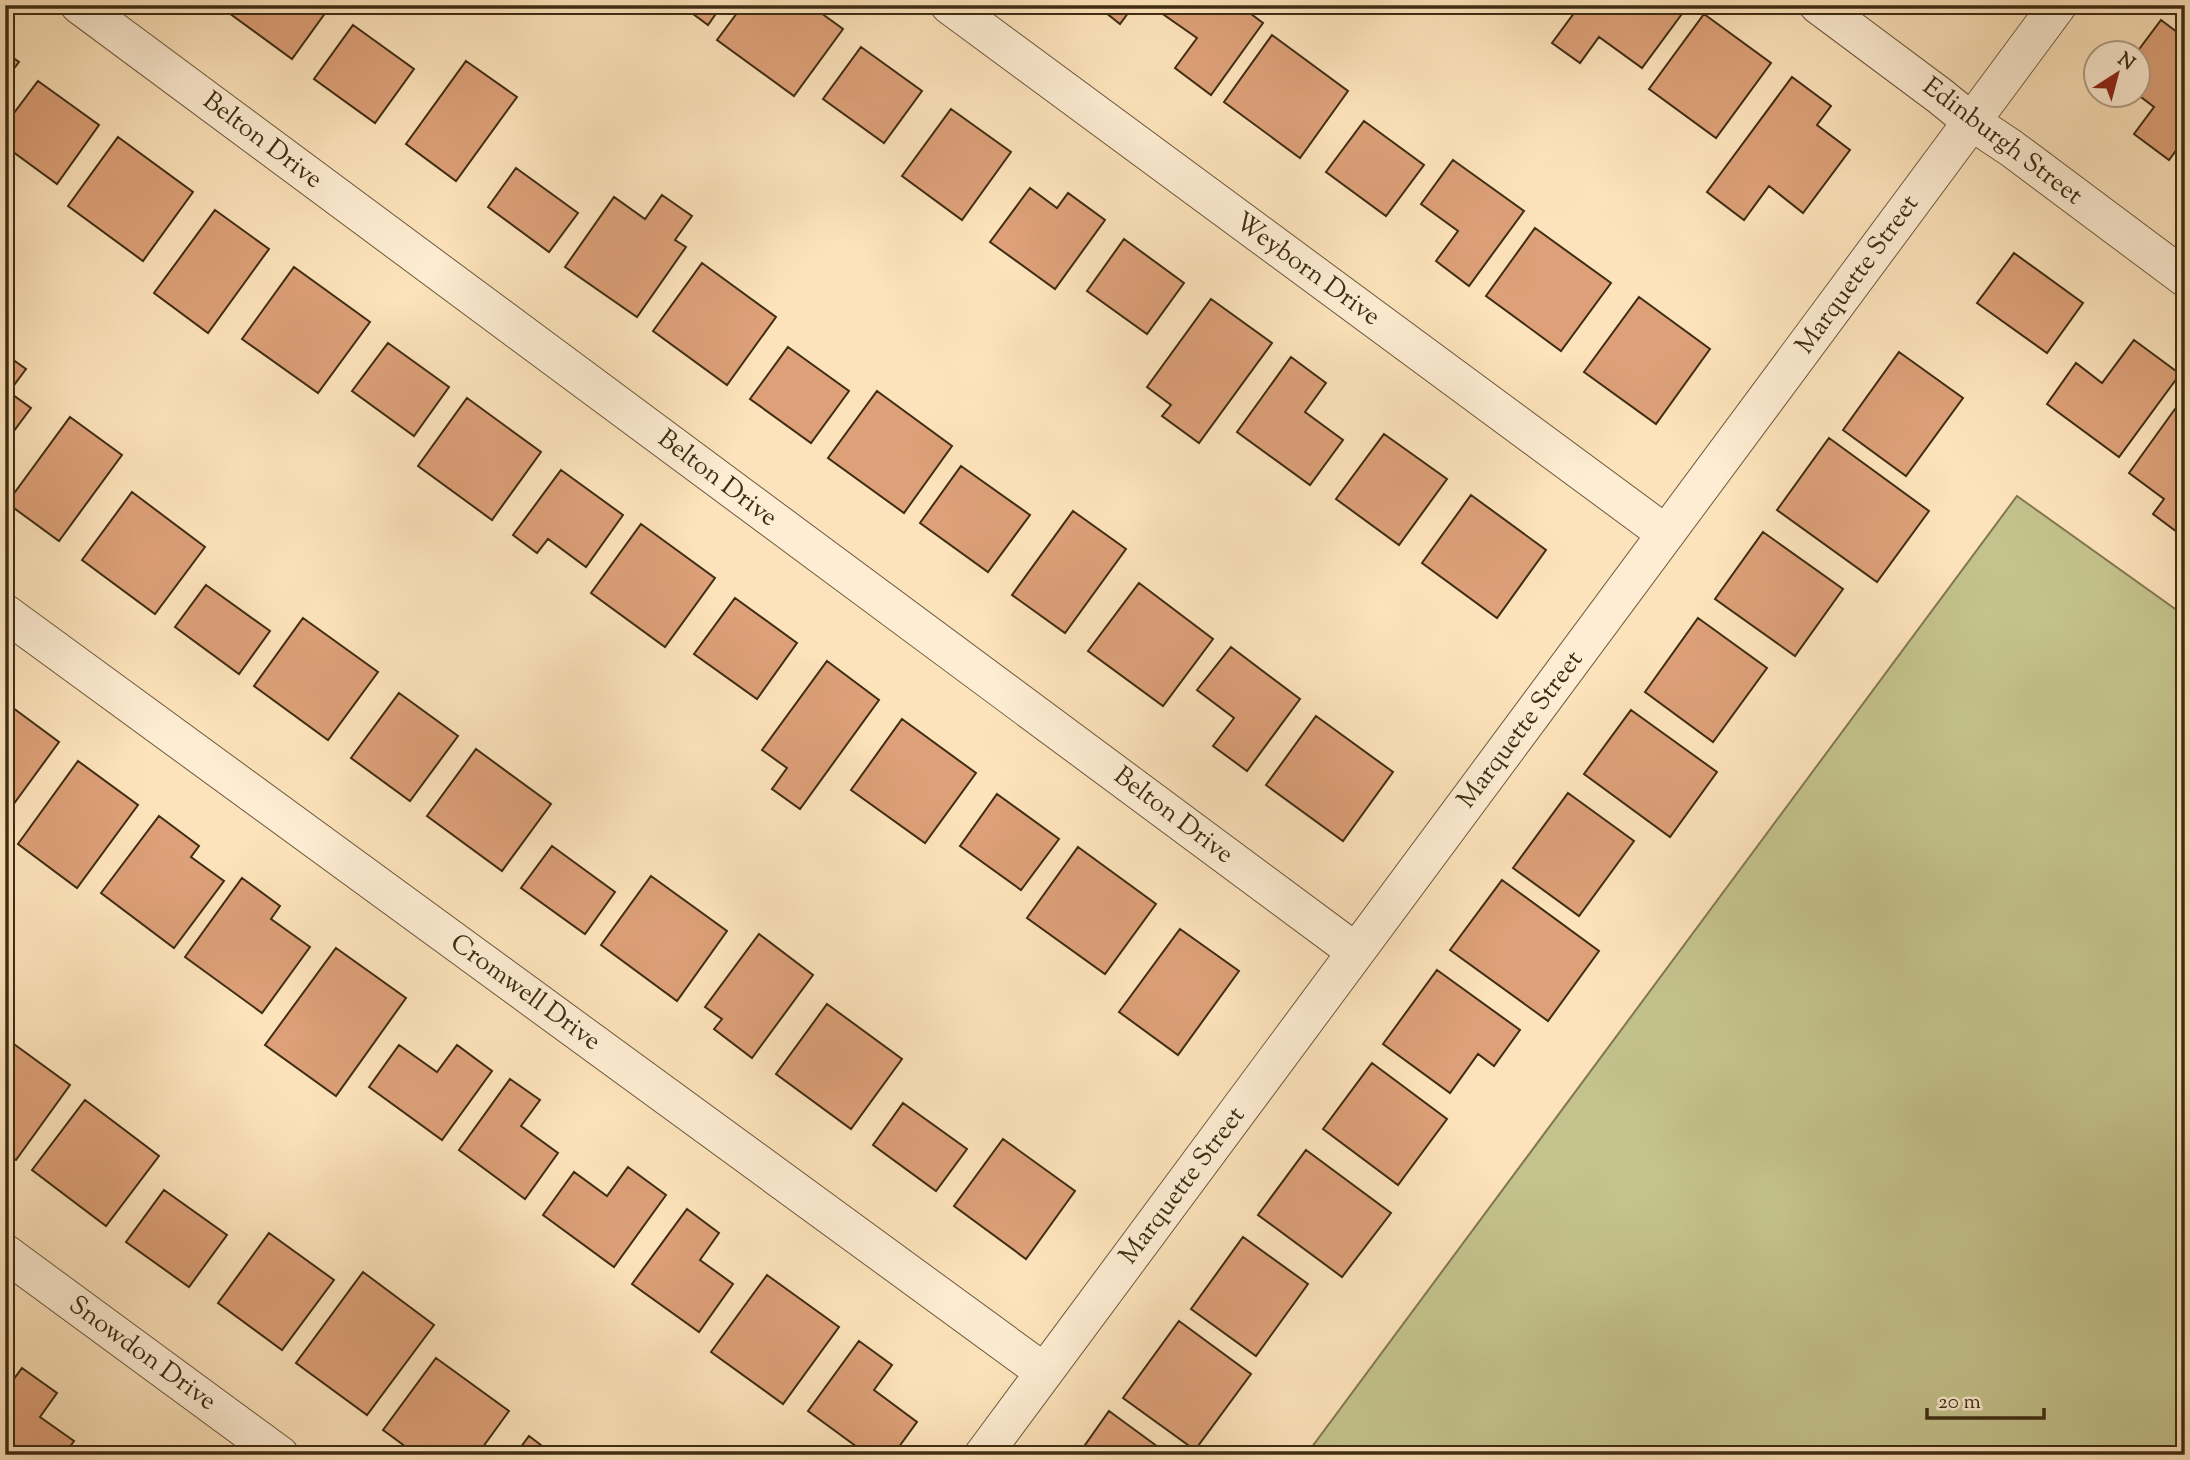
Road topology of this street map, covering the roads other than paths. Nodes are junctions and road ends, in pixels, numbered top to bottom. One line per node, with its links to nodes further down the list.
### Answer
1 (79, 5): 9 (street, Belton Drive)
2 (949, 5): 7 (street, Weyborn Drive)
3 (1818, 5): 5 (street, Edinburgh Street)
4 (2058, 5): 5 (street, Marquette Street)
5 (1972, 122): 6 (street, Edinburgh Street); 7 (street, Marquette Street)
6 (2185, 278)
7 (1666, 534): 9 (street, Marquette Street)
8 (5, 613): 11 (street, Cromwell Drive)
9 (1356, 952): 11 (street, Marquette Street)
10 (5, 1253): 12 (street, Snowdon Drive)
11 (1044, 1372): 13 (street, Marquette Street)
12 (280, 1455)
13 (983, 1455)

